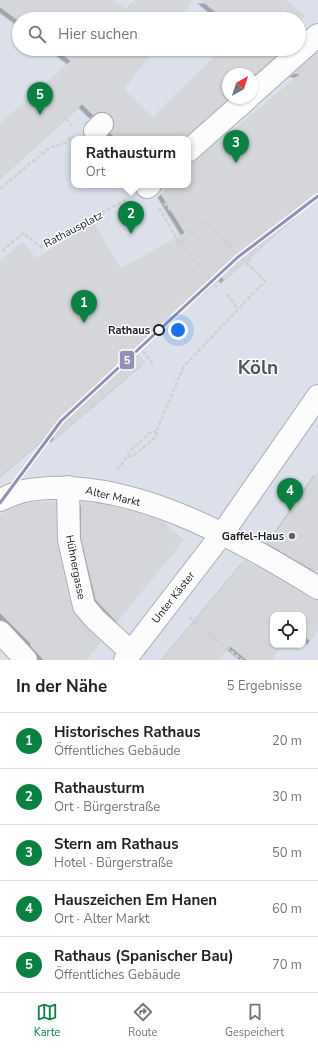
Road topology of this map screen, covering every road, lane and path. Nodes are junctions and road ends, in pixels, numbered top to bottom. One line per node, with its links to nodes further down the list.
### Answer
1 (318, 35): 2 (street)
2 (306, 46)
3 (295, 56): 4 (street)
4 (258, 89)
5 (241, 104): 9 (street)
6 (92, 129): 7 (path)
7 (78, 136)
8 (71, 140): 12 (path)
9 (191, 148)
10 (144, 188): 16 (path, Rathausplatz)
11 (149, 188): 15 (path)
12 (0, 189)
13 (185, 229): 14 (path)
14 (190, 234): 15 (path); 21 (path)
15 (180, 243): 19 (path)
16 (2, 251)
17 (252, 254): 18 (path)
18 (246, 258)
19 (217, 287)
20 (228, 295): 21 (path)
21 (237, 308): 25 (path)
22 (143, 352): 23 (path)
23 (153, 364)
24 (318, 396): 28 (street)
25 (156, 432): 25 (path)
26 (68, 487): 27 (street, Alter Markt); 28 (street, Alter Markt); 32 (street, Hühnergasse)
27 (0, 500)
28 (222, 534): 29 (street, Alter Markt); 30 (street, Unter Käster)
29 (318, 588)
30 (170, 601): 32 (street, Unter Käster); 34 (path)
31 (0, 632): 33 (street)
32 (128, 656)
33 (26, 660)
34 (242, 660)

